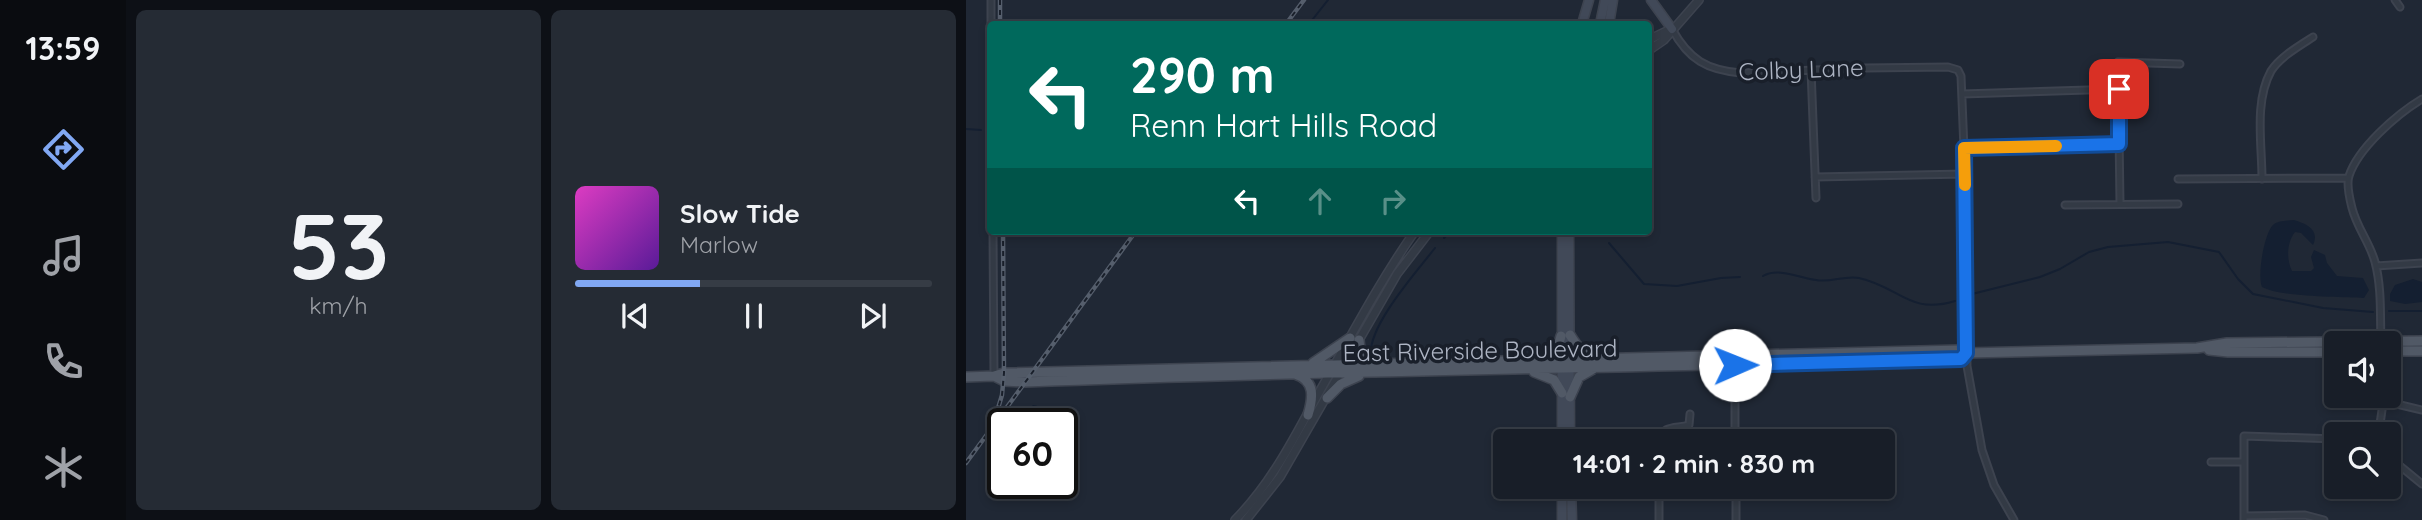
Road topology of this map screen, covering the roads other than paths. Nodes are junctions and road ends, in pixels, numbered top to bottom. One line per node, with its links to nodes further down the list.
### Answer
1 (991, 0): 9 (street)
2 (1589, 0): 10 (main road)
3 (1605, 0): 11 (main road)
4 (1613, 0): 12 (main road)
5 (1651, 0): 13 (main road)
6 (1699, 0): 13 (street)
7 (2395, 0): 8 (street)
8 (2400, 7)
9 (991, 21)
10 (1583, 21)
11 (1601, 21)
12 (1610, 21)
13 (1672, 29): 15 (street); 16 (street); 18 (street, Colby Lane)
14 (2313, 37): 27 (street)
15 (1652, 38)
16 (1652, 48)
17 (2180, 64): 19 (street)
18 (1811, 70): 20 (street, Colby Lane); 25 (street)
19 (2119, 89): 20 (street); 22 (street)
20 (1962, 94): 23 (street)
21 (2422, 99): 28 (street)
22 (2119, 144): 23 (street); 30 (street)
23 (1964, 148): 24 (street)
24 (1965, 174): 25 (street); 50 (street)
25 (1815, 177): 29 (street)
26 (2178, 178): 27 (street)
27 (2262, 178): 28 (street)
28 (2348, 178): 39 (street)
29 (1816, 198)
30 (2120, 204): 31 (street); 32 (street)
31 (2178, 204)
32 (2065, 205)
33 (993, 235): 61 (street)
34 (1412, 235): 42 (street)
35 (1427, 235): 42 (street)
36 (1562, 235): 41 (main road)
37 (1569, 235): 41 (main road)
38 (2422, 263): 39 (street)
39 (2376, 265): 40 (street)
40 (2380, 331)
41 (1566, 335): 51 (main road); 52 (main road); 54 (main road)
42 (1354, 339): 55 (main road); 56 (main road); 58 (street)
43 (2422, 341): 45 (main road, East Riverside Boulevard)
44 (2324, 342): 46 (main road, East Riverside Boulevard)
45 (2401, 342)
46 (2197, 348): 49 (main road, East Riverside Boulevard); 50 (main road, East Riverside Boulevard)
47 (2401, 351): 48 (main road)
48 (2422, 351)
49 (2324, 352)
50 (1966, 353): 53 (main road, East Riverside Boulevard); 89 (street)
51 (1606, 358): 53 (main road, East Riverside Boulevard); 54 (main road, East Riverside Boulevard)
52 (1544, 359): 54 (main road, East Riverside Boulevard); 56 (main road, East Riverside Boulevard)
53 (1735, 361): 57 (main road, East Riverside Boulevard); 72 (street)
54 (1566, 364): 57 (main road, East Riverside Boulevard); 59 (main road, East Riverside Boulevard); 63 (main road)
55 (1306, 365): 58 (main road, East Riverside Boulevard); 61 (main road, East Riverside Boulevard)
56 (1380, 368): 58 (main road, East Riverside Boulevard); 59 (main road, East Riverside Boulevard); 64 (main road)
57 (1594, 368): 63 (main road)
58 (1337, 369): 60 (main road, East Riverside Boulevard); 64 (street); 68 (street)
59 (1526, 369): 63 (main road)
60 (1294, 373): 61 (main road, East Riverside Boulevard); 68 (main road)
61 (993, 376): 62 (main road, East Riverside Boulevard)
62 (966, 377)
63 (1566, 395): 69 (main road); 70 (main road)
64 (1327, 398): 84 (street)
65 (2401, 403): 66 (street)
66 (2422, 410)
67 (1690, 414): 71 (street)
68 (1308, 415): 83 (street)
69 (1563, 429)
70 (1569, 429)
71 (1667, 429)
72 (1735, 429)
73 (2324, 439): 75 (street)
74 (2211, 462): 75 (street)
75 (2244, 462): 82 (street)
76 (2401, 467): 77 (street)
77 (2422, 484)
78 (1562, 499): 85 (main road)
79 (1571, 499): 86 (main road)
80 (1659, 499): 87 (street)
81 (1736, 499): 88 (street)
82 (2244, 518): 90 (street)
83 (1235, 520)
84 (1246, 520)
85 (1562, 520)
86 (1572, 520)
87 (1660, 520)
88 (1736, 520)
89 (2014, 520)
90 (2323, 520)

